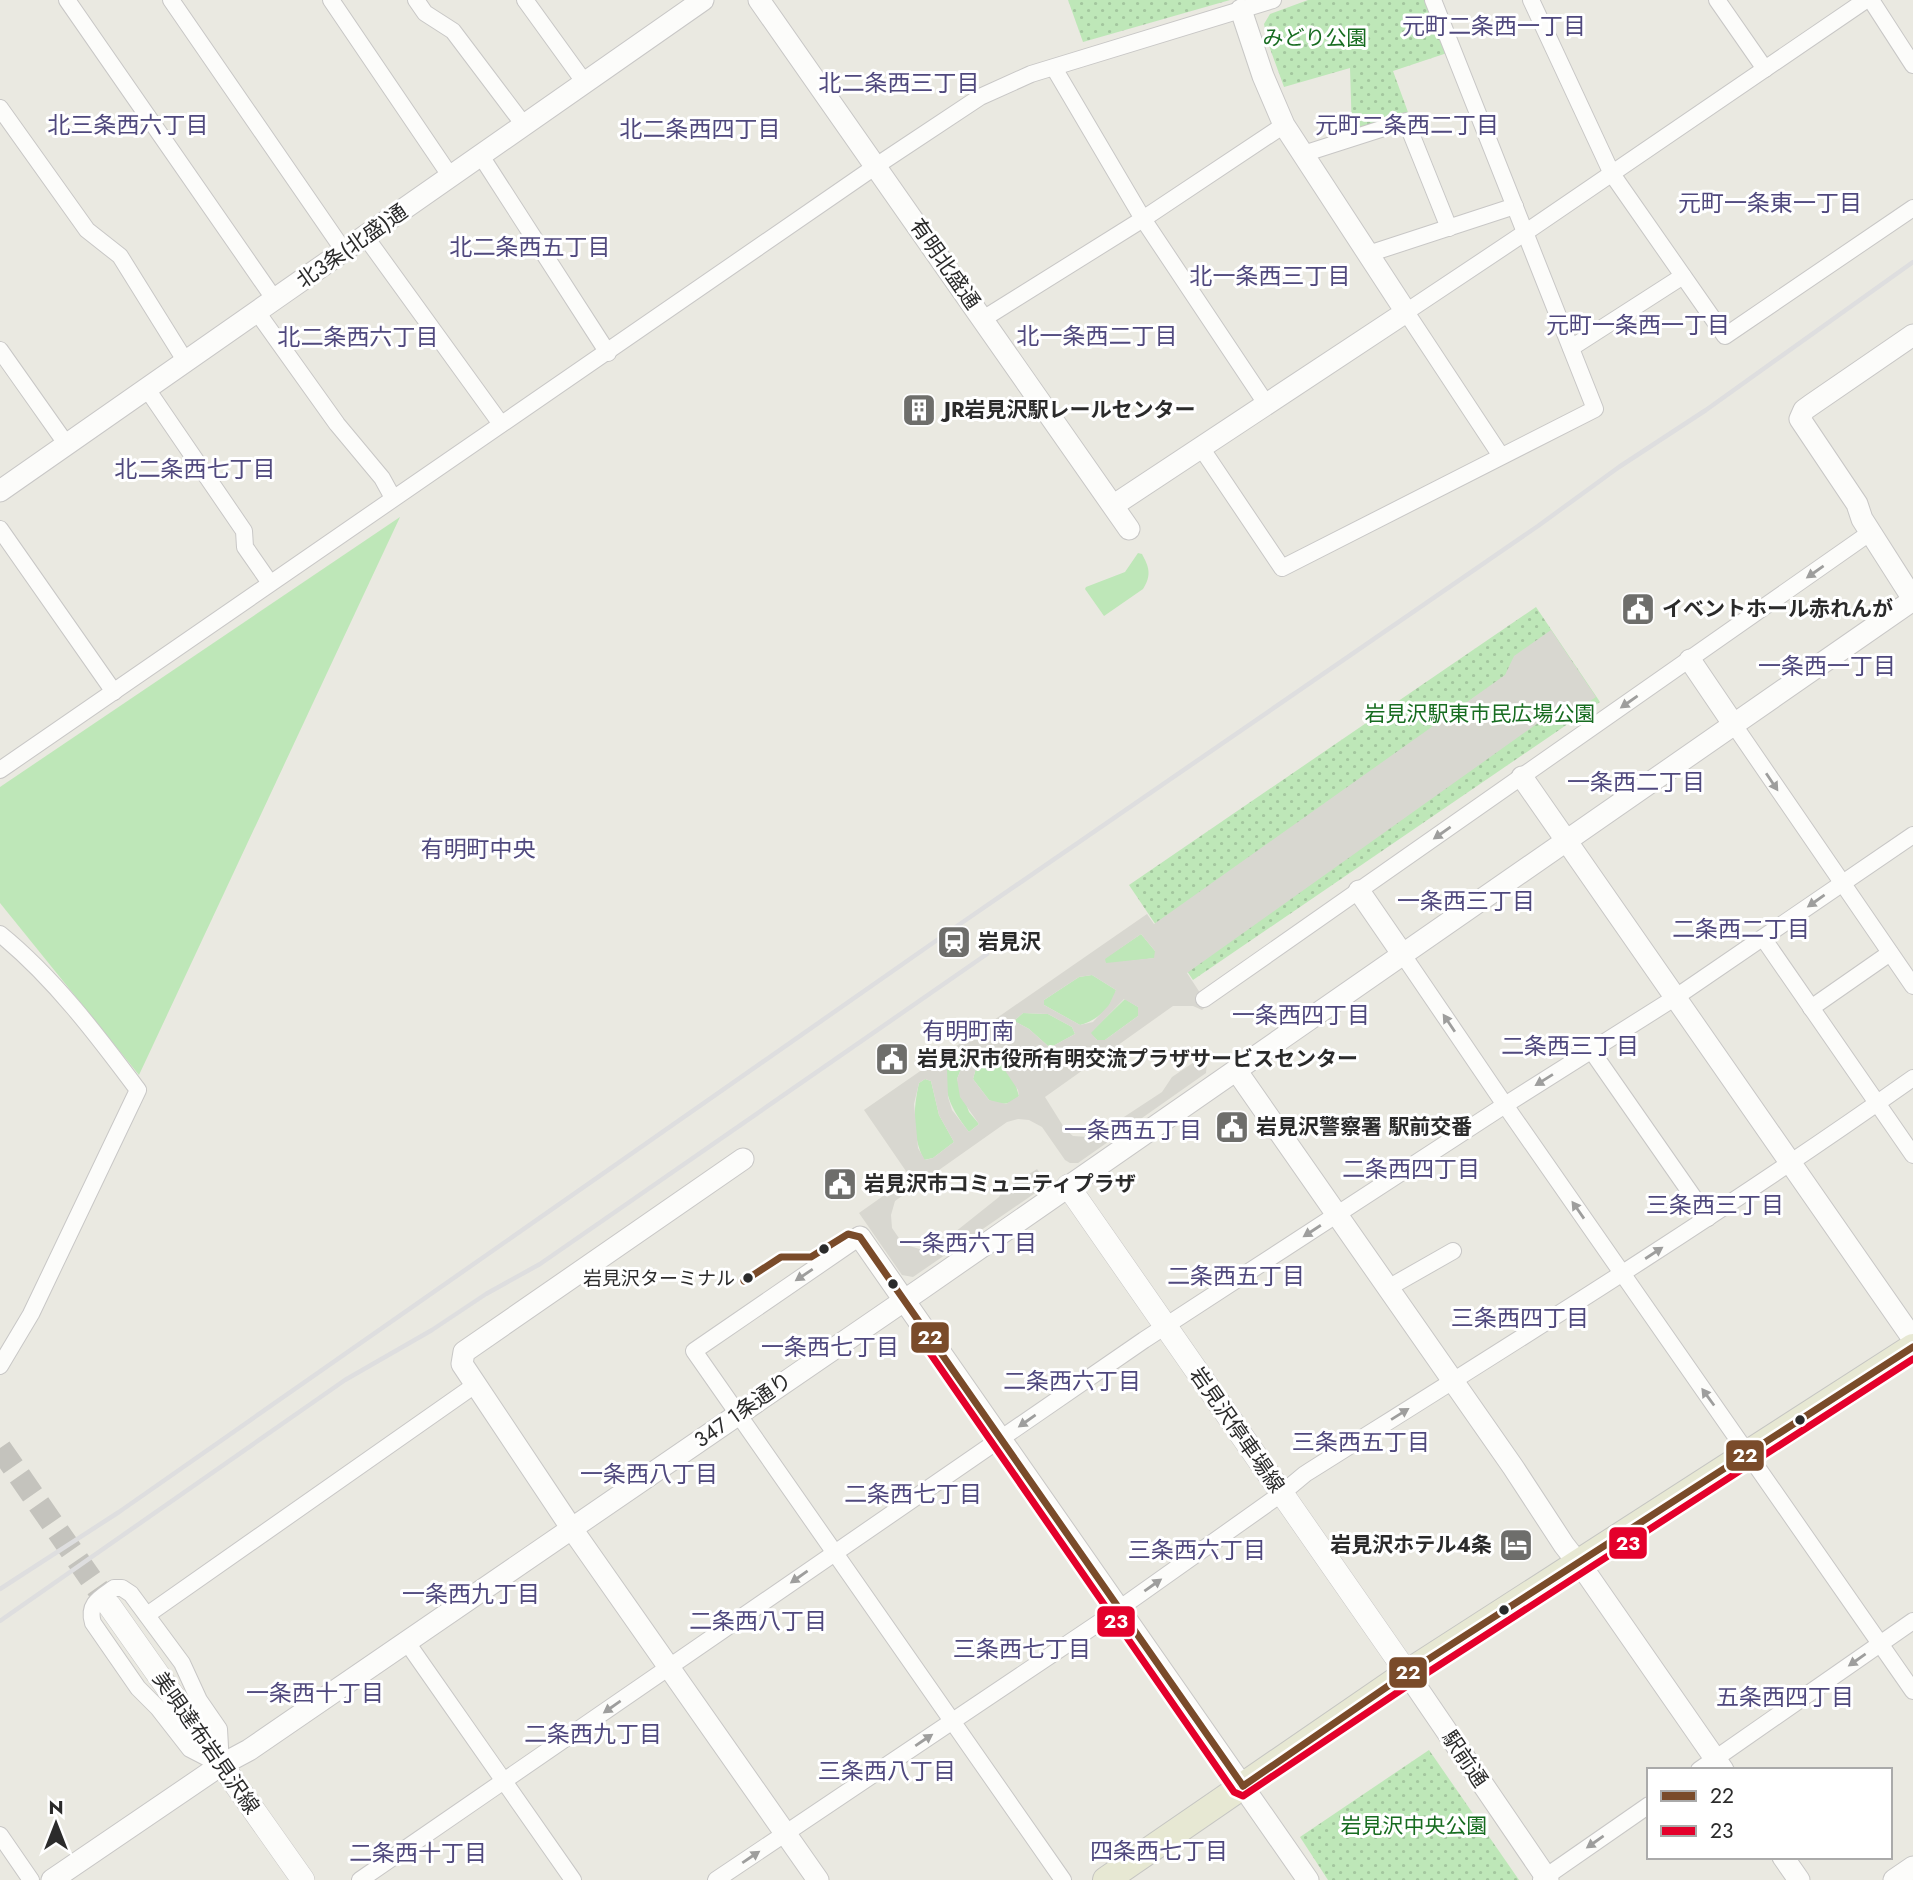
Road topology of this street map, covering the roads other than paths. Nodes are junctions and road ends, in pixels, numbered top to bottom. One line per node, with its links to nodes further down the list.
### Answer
1 (67, 0): 35 (street)
2 (171, 0): 32 (street)
3 (331, 0): 25 (street)
4 (416, 0): 19 (street)
5 (525, 0): 17 (street)
6 (703, 0): 17 (street, 北3条(北盛)通)
7 (759, 0): 23 (street, 有明北盛通)
8 (1273, 0): 13 (street)
9 (1433, 0): 26 (street)
10 (1531, 0): 24 (street)
11 (1717, 0): 16 (street)
12 (1868, 0): 14 (street); 16 (street)
13 (1241, 10): 15 (street); 20 (street)
14 (1913, 65)
15 (1055, 68): 23 (street); 28 (street)
16 (1765, 69): 24 (street)
17 (585, 83): 19 (street, 北3条(北盛)通)
18 (0, 107): 43 (street)
19 (524, 125): 22 (street, 北3条(北盛)通)
20 (1284, 125): 21 (street); 28 (street)
21 (1303, 155): 29 (street); 33 (street)
22 (481, 156): 25 (street, 北3条(北盛)通); 42 (street)
23 (876, 166): 38 (street, 有明北盛通); 42 (street)
24 (1612, 174): 30 (street); 34 (street)
25 (451, 177): 31 (street, 北3条(北盛)通)
26 (1515, 206): 29 (street); 30 (street)
27 (1913, 208): 34 (street)
28 (1143, 219): 38 (street); 45 (street)
29 (1449, 228): 33 (street)
30 (1527, 232): 37 (street); 40 (street)
31 (365, 236): 32 (street, 北3条(北盛)通); 46 (street)
32 (344, 251): 35 (street, 北3条(北盛)通)
33 (1368, 254): 37 (street)
34 (1683, 276): 40 (street)
35 (275, 300): 36 (street, 北3条(北盛)通)
36 (257, 312): 43 (street, 北3条(北盛)通); 51 (street)
37 (1406, 312): 45 (street); 49 (street)
38 (983, 319): 52 (street, 有明北盛通)
39 (1913, 335): 55 (street)
40 (1570, 348): 49 (street)
41 (0, 350): 47 (street)
42 (608, 353): 46 (street)
43 (186, 362): 44 (street, 北3条(北盛)通)
44 (147, 389): 47 (street, 北3条(北盛)通); 56 (street)
45 (1267, 405): 48 (street)
46 (501, 424): 51 (street)
47 (67, 445): 50 (street, 北3条(北盛)通)
48 (1202, 449): 49 (street); 52 (street)
49 (1501, 456)
50 (0, 491)
51 (393, 498): 56 (street)
52 (1114, 505): 53 (street, 有明北盛通)
53 (1129, 528)
54 (0, 529): 59 (street)
55 (1871, 533): 57 (street); 58 (street, one-way to 58)
56 (270, 583): 59 (street)
57 (1913, 600): 60 (street, 347 1条通り)
58 (1690, 660): 60 (street); 62 (street, one-way to 62)
59 (114, 692): 61 (street)
60 (1734, 725): 64 (street, 347 1条通り); 65 (street, one-way to 65)
61 (0, 770)
62 (1522, 777): 64 (street); 66 (street, one-way to 66)
63 (1913, 835): 65 (street)
64 (1568, 840): 70 (street, 347 1条通り); 72 (street)
65 (1842, 884): 68 (street, one-way to 68); 69 (street)
66 (1359, 891): 70 (street); 73 (street)
67 (0, 933): 94 (street)
68 (1763, 938): 72 (street); 74 (street)
69 (1890, 953): 71 (street); 74 (street)
70 (1403, 955): 76 (street, 347 1条通り); 79 (street, one-way to 70)
71 (1913, 986)
72 (1676, 997): 75 (street); 82 (street)
73 (1204, 999)
74 (1811, 1008): 78 (street)
75 (1591, 1050): 79 (street, one-way to 79); 85 (street)
76 (1236, 1070): 83 (street, 347 1条通り); 84 (street)
77 (1913, 1078): 78 (street)
78 (1877, 1103): 80 (street); 82 (street)
79 (1504, 1105): 84 (street); 88 (street, one-way to 79)
80 (1913, 1155)
81 (743, 1159): 96 (street)
82 (1791, 1163): 85 (street); 92 (street)
83 (1068, 1186): 90 (street, 347 1条通り); 91 (main road, 岩見沢停車場線)
84 (1336, 1215): 89 (street); 91 (street, one-way to 91)
85 (1708, 1218): 88 (street, one-way to 85)
86 (860, 1237): 90 (street); 97 (street, one-way to 97)
87 (1453, 1251): 89 (street)
88 (1623, 1273): 95 (street); 99 (street, one-way to 88)
89 (1388, 1288): 95 (street)
90 (905, 1299): 97 (street, 347 1条通り); 98 (street)
91 (1164, 1327): 98 (street, one-way to 98); 100 (main road, 岩見沢停車場線)
92 (1913, 1339)
93 (1913, 1347): 99 (main road)
94 (0, 1366)
95 (1454, 1381): 100 (street, one-way to 95); 103 (street)
96 (475, 1385): 101 (street); 106 (street)
97 (737, 1413): 101 (street, 347 1条通り); 102 (street)
98 (1001, 1439): 102 (street); 105 (street)
99 (1748, 1452): 103 (main road); 109 (street)
100 (1281, 1494): 105 (street, one-way to 100); 111 (main road, 岩見沢停車場線)
101 (572, 1529): 108 (street, 347 1条通り); 110 (street)
102 (836, 1552): 110 (street, one-way to 110); 113 (street)
103 (1579, 1563): 111 (main road); 115 (street)
104 (109, 1605): 114 (main road, 美唄達布岩見沢線)
105 (1120, 1609): 113 (street); 117 (street)
106 (147, 1615): 114 (street); 114 (street)
107 (1913, 1621): 109 (street)
108 (406, 1641): 114 (street, 347 1条通り); 116 (street)
109 (1880, 1643): 112 (street); 115 (street, one-way to 115)
110 (670, 1667): 116 (street, one-way to 116); 119 (street)
111 (1406, 1674): 117 (main road); 123 (street, 駅前通)
112 (1913, 1691)
113 (951, 1722): 119 (street, one-way to 113); 131 (street)
114 (221, 1765): 125 (street, 347 1条通り); 126 (main road, 美唄達布岩見沢線)
115 (1712, 1766)
116 (503, 1782): 127 (street); 128 (street)
117 (1242, 1786): 132 (main road); 133 (street)
118 (1647, 1806): 123 (street, one-way to 123)
119 (786, 1833): 129 (street, one-way to 119); 130 (street)
120 (0, 1835): 124 (street)
121 (1784, 1859): 134 (street)
122 (1913, 1867): 135 (street)
123 (1545, 1879)
124 (31, 1880)
125 (52, 1880)
126 (303, 1880)
127 (360, 1880)
128 (573, 1880)
129 (716, 1880)
130 (818, 1880)
131 (1063, 1880)
132 (1106, 1880)
133 (1308, 1880)
134 (1799, 1880)
135 (1894, 1880)

